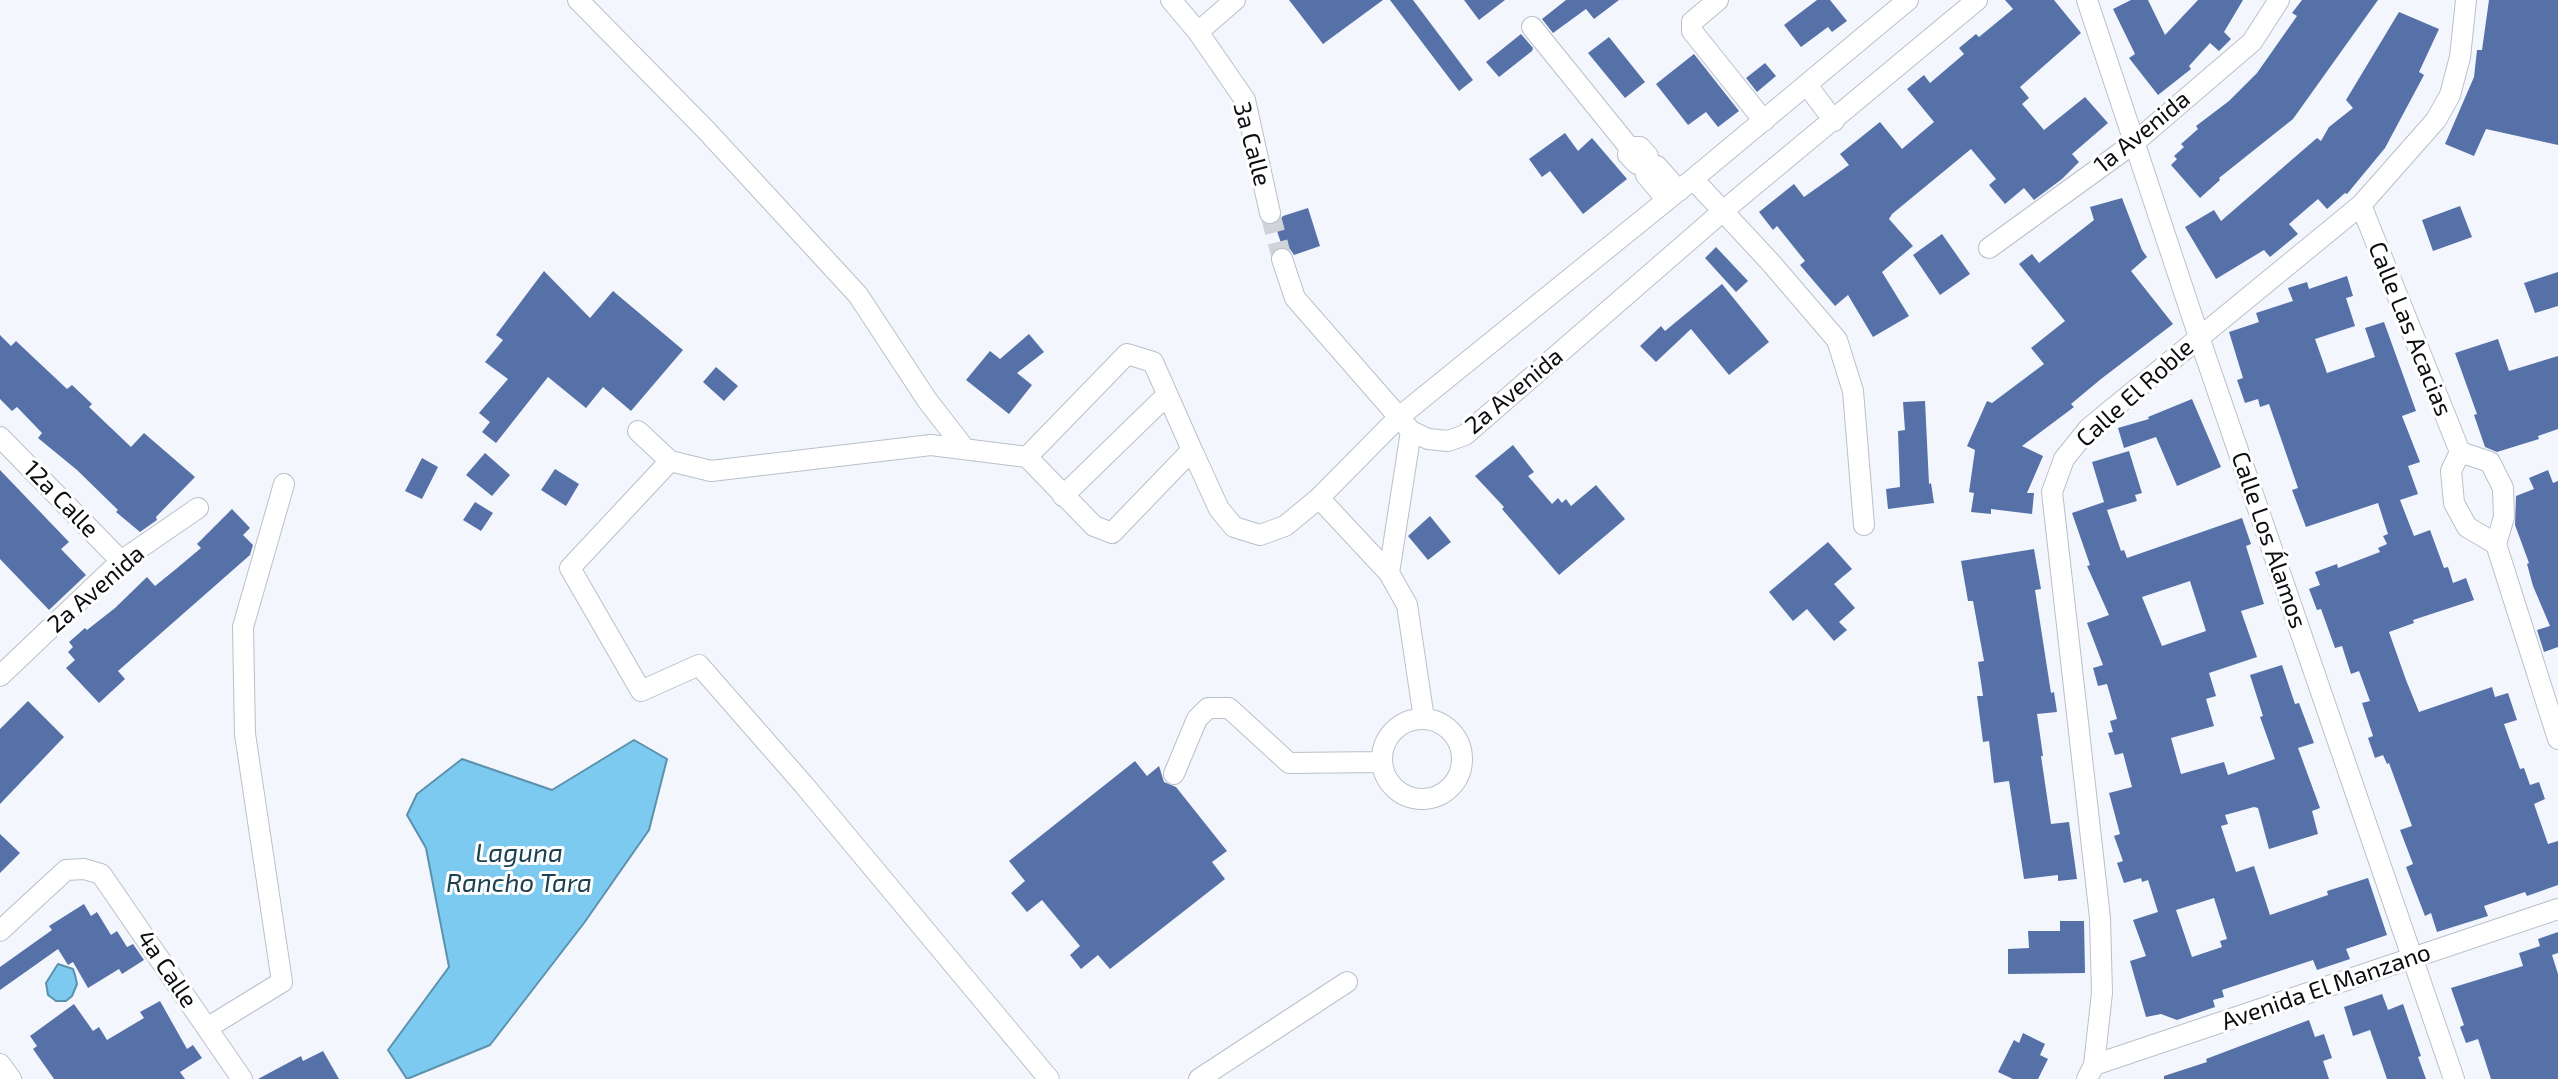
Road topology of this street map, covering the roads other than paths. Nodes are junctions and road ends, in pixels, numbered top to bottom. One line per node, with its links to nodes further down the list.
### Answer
1 (578, 0): 27 (street)
2 (1171, 0): 11 (street, 3a Calle)
3 (1235, 0): 11 (street)
4 (1718, 0): 13 (street)
5 (1908, 0): 12 (street)
6 (1977, 0): 14 (street, 2a Avenida)
7 (2087, 0): 15 (street, Calle Los Álamos)
8 (2279, 0): 15 (street, 1a Avenida)
9 (2466, 0): 17 (street, Calle El Roble)
10 (1532, 27): 16 (street)
11 (1198, 32): 19 (street, 3a Calle)
12 (1807, 85): 13 (street); 14 (street)
13 (1764, 121): 16 (street)
14 (1834, 121): 18 (street, 2a Avenida)
15 (2134, 143): 20 (street, 1a Avenida); 22 (street, Calle Los Álamos)
16 (1679, 190): 18 (street); 24 (street)
17 (2361, 205): 22 (street, Calle El Roble); 29 (street, Calle Las Acacias)
18 (1723, 211): 24 (street, 2a Avenida); 36 (street)
19 (1270, 213)
20 (1989, 248)
21 (1282, 259): 24 (street)
22 (2199, 337): 47 (street, Calle Los Álamos); 51 (street, Calle El Roble)
23 (1167, 395): 28 (street); 30 (street); 33 (street)
24 (1405, 424): 34 (street); 39 (street)
25 (638, 431): 31 (street)
26 (0, 437): 38 (street, 12a Calle)
27 (965, 449): 30 (street); 31 (street)
28 (1192, 450): 33 (street); 34 (street)
29 (2460, 452): 37 (street); 37 (street)
30 (1027, 457): 33 (street)
31 (670, 461): 54 (street)
32 (284, 484): 49 (street)
33 (1063, 496)
34 (1319, 498): 39 (street)
35 (198, 508): 38 (street, 2a Avenida)
36 (1864, 525)
37 (2496, 544): 42 (street)
38 (121, 561): 40 (street, 2a Avenida)
39 (1389, 573): 41 (street)
40 (0, 676)
41 (1424, 719): 43 (street); 43 (street)
42 (2558, 739)
43 (1381, 762): 44 (street)
44 (1174, 774)
45 (2558, 909): 47 (street, Avenida El Manzano)
46 (0, 931): 49 (street, 4a Calle)
47 (2413, 958): 51 (street, Avenida El Manzano); 56 (street, Calle Los Álamos)
48 (1347, 982): 55 (street)
49 (207, 1028): 53 (street, 4a Calle)
50 (0, 1064): 52 (street)
51 (2090, 1072)
52 (11, 1079)
53 (242, 1079)
54 (1049, 1079)
55 (1199, 1079)
56 (2454, 1079)

